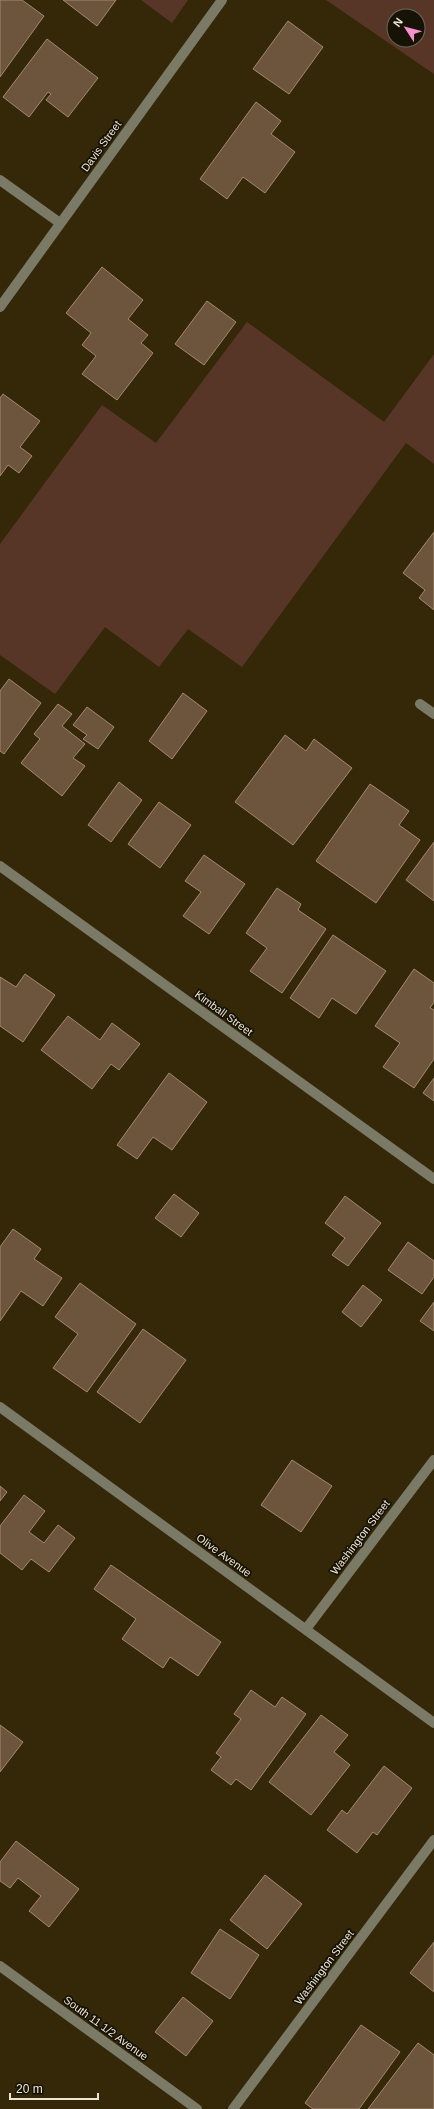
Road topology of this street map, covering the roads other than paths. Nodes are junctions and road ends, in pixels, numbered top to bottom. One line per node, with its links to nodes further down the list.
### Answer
1 (222, 0): 3 (street, Davis Street)
2 (0, 180): 3 (street)
3 (60, 223): 4 (street, Davis Street)
4 (0, 307)
5 (420, 704): 6 (street)
6 (434, 714)
7 (0, 866): 8 (street, Kimball Street)
8 (434, 1179)
9 (0, 1407): 11 (street, Olive Avenue)
10 (434, 1460): 11 (street, Washington Street)
11 (306, 1628): 12 (street, Olive Avenue)
12 (434, 1724)
13 (434, 1840): 16 (street, Washington Street)
14 (0, 1966): 15 (street, South 11 1/2 Avenue)
15 (197, 2109)
16 (233, 2109)

